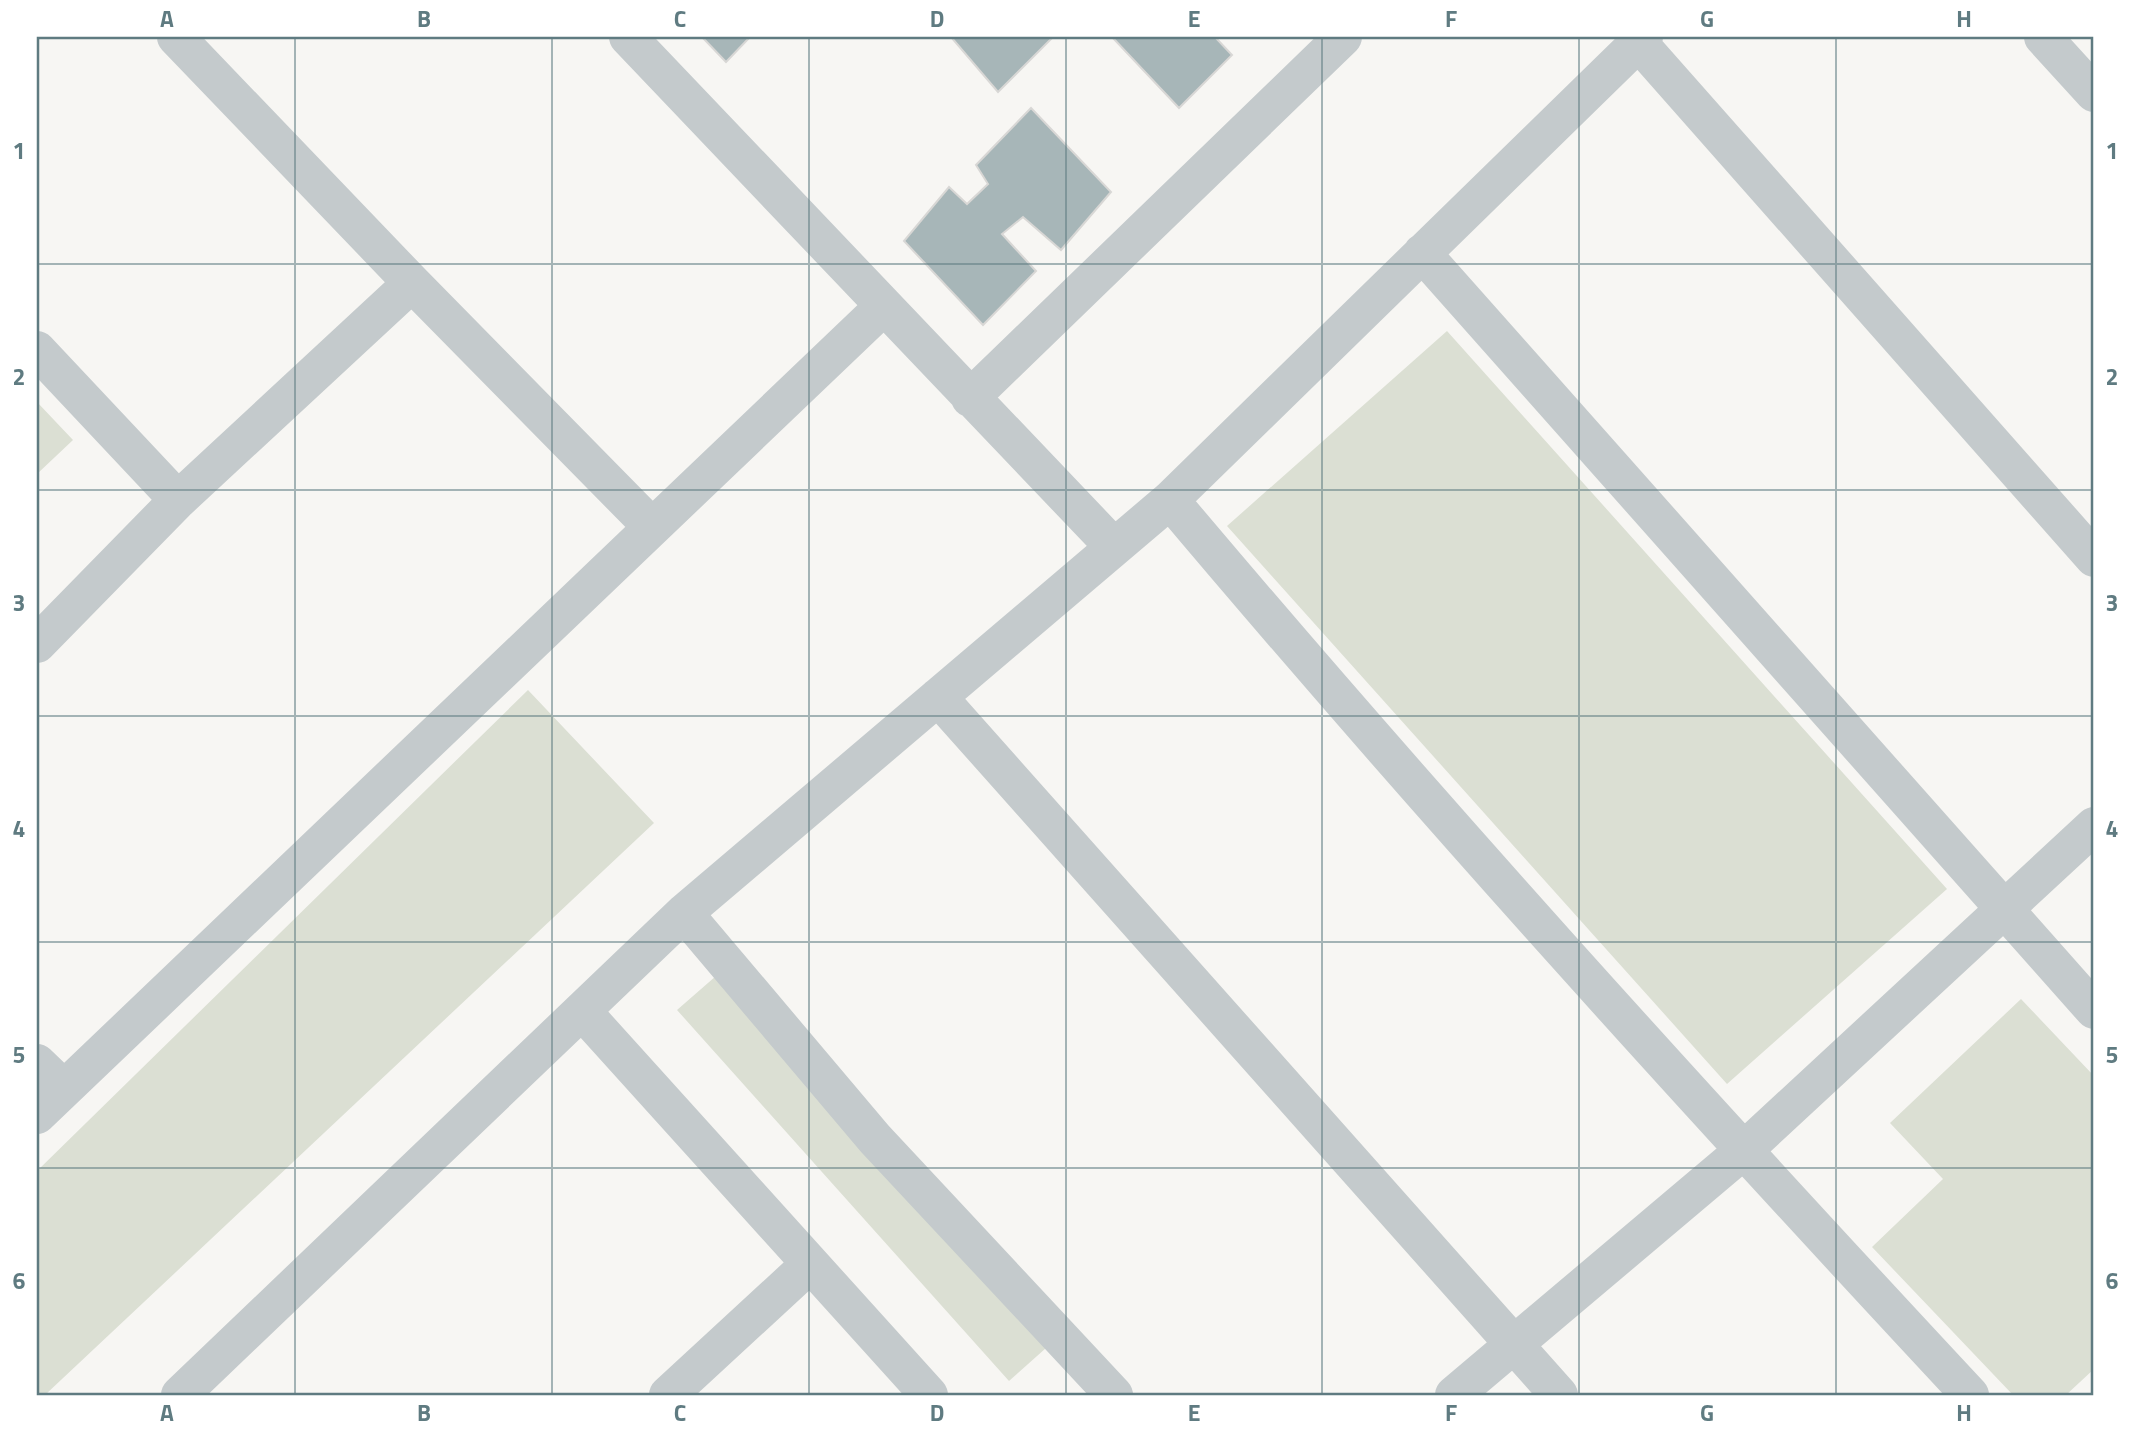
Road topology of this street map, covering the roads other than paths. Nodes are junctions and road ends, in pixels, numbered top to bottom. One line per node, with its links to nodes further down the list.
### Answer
1 (176, 37): 8 (street)
2 (628, 37): 9 (street)
3 (1343, 37): 11 (street)
4 (2043, 37): 6 (street)
5 (1641, 39): 7 (street); 16 (street)
6 (2094, 93)
7 (1422, 253): 13 (street); 20 (street)
8 (412, 283): 12 (street); 14 (street)
9 (883, 307): 11 (street); 14 (street)
10 (37, 349): 12 (street)
11 (970, 398): 15 (street)
12 (178, 500): 17 (street)
13 (1170, 500): 15 (street); 26 (street)
14 (652, 527): 25 (street)
15 (1114, 547): 18 (street)
16 (2094, 558)
17 (40, 632)
18 (938, 697): 21 (street); 28 (street)
19 (2094, 826): 20 (street)
20 (2005, 909): 22 (street); 26 (street)
21 (684, 913): 23 (street); 32 (street)
22 (2094, 1010)
23 (583, 1012): 27 (street); 29 (street)
24 (37, 1063): 25 (street)
25 (50, 1102)
26 (1743, 1151): 28 (street); 35 (street)
27 (810, 1264): 30 (street); 31 (street)
28 (1513, 1344): 33 (street); 34 (street)
29 (180, 1395)
30 (668, 1395)
31 (929, 1395)
32 (1114, 1395)
33 (1454, 1395)
34 (1559, 1395)
35 (1970, 1395)

